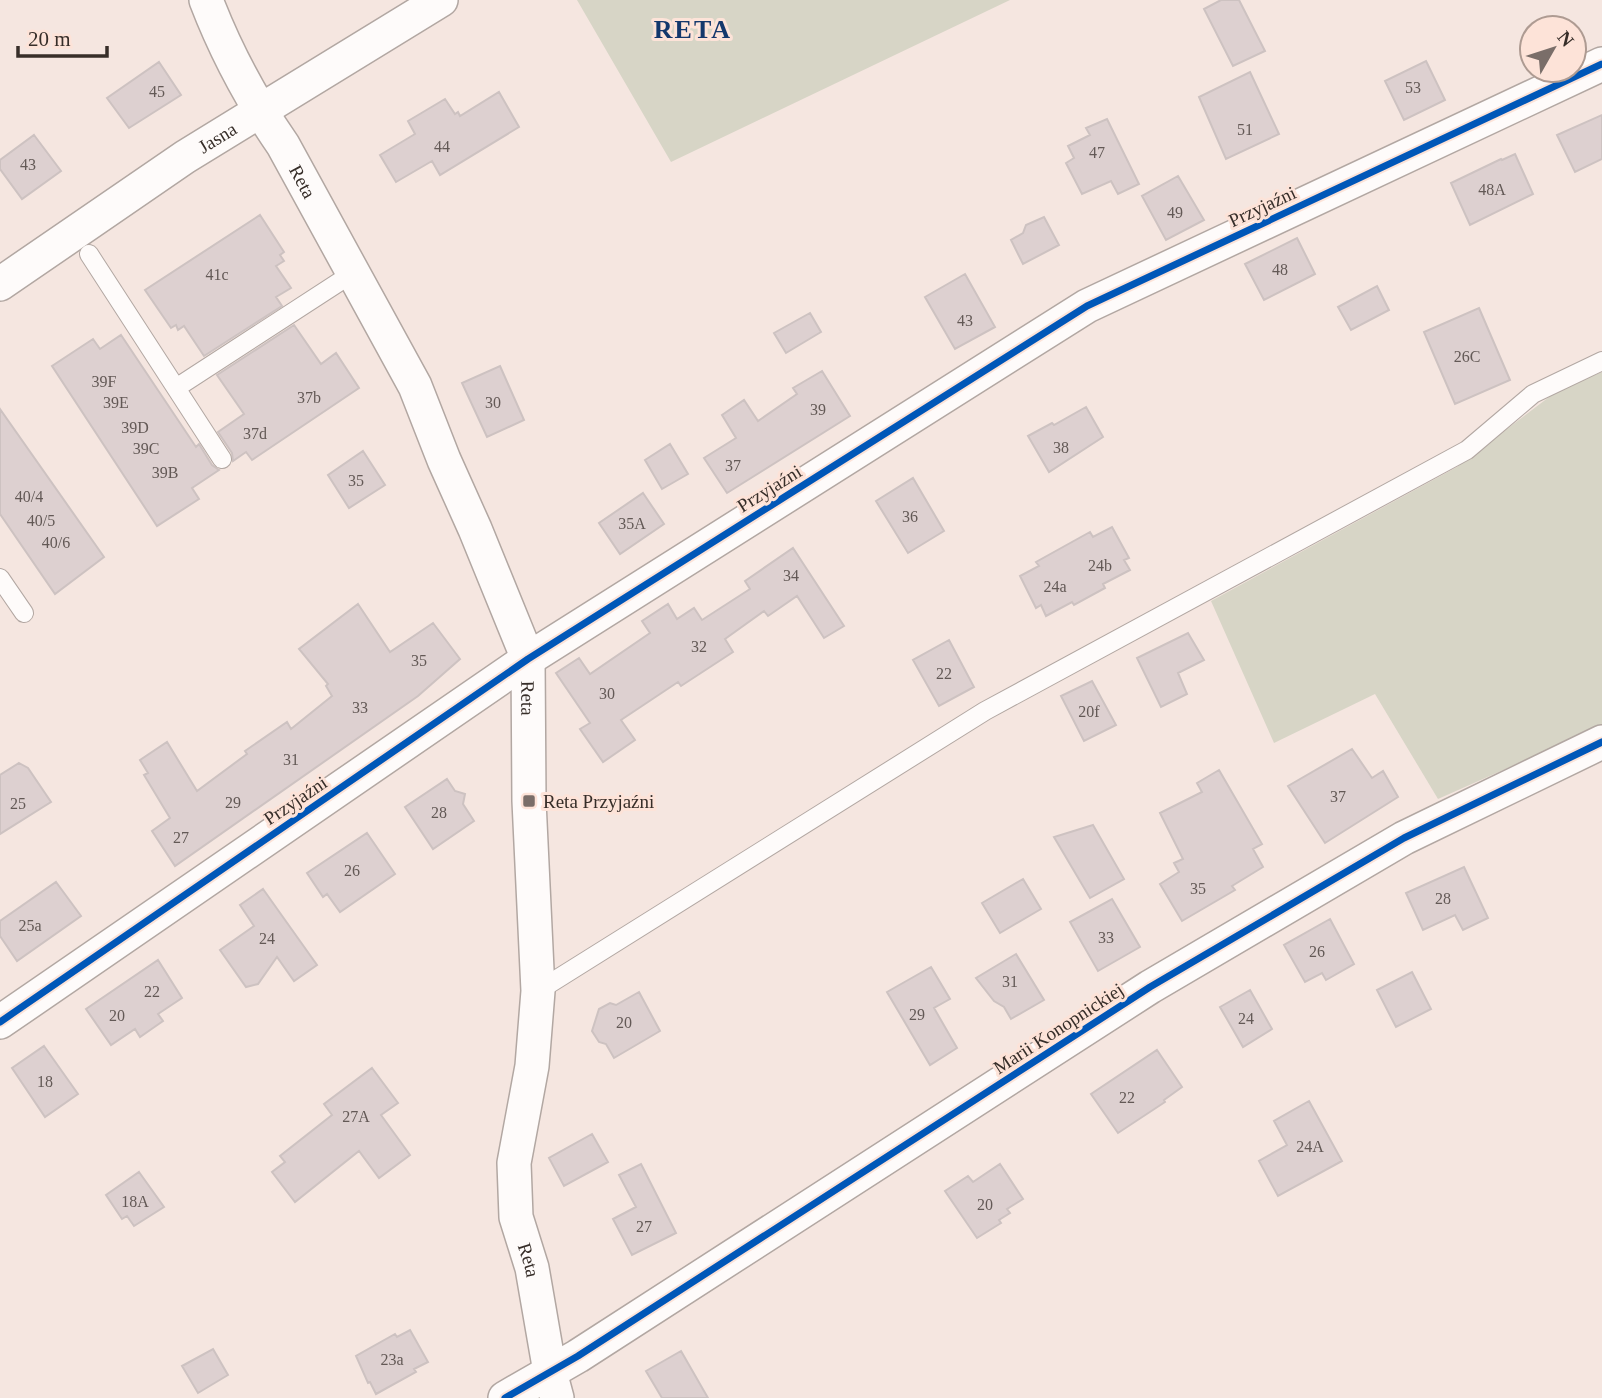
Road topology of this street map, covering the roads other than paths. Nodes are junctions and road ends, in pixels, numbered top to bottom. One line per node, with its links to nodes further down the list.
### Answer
1 (206, 0): 4 (street, Reta)
2 (441, 0): 4 (street, Jasna)
3 (1602, 64): 13 (street, Przyjaźni)
4 (260, 111): 6 (street, Reta); 7 (street, Jasna)
5 (89, 254): 9 (lane)
6 (353, 273): 9 (lane); 13 (street, Reta)
7 (0, 284)
8 (1602, 361): 15 (lane)
9 (176, 388): 10 (lane)
10 (222, 459)
11 (0, 578): 12 (lane)
12 (24, 612)
13 (528, 659): 15 (street, Reta); 16 (street, Przyjaźni)
14 (1602, 743): 17 (street, Marii Konopnickiej)
15 (538, 991): 17 (street, Reta)
16 (0, 1022)
17 (554, 1385): 18 (street)
18 (505, 1398)

